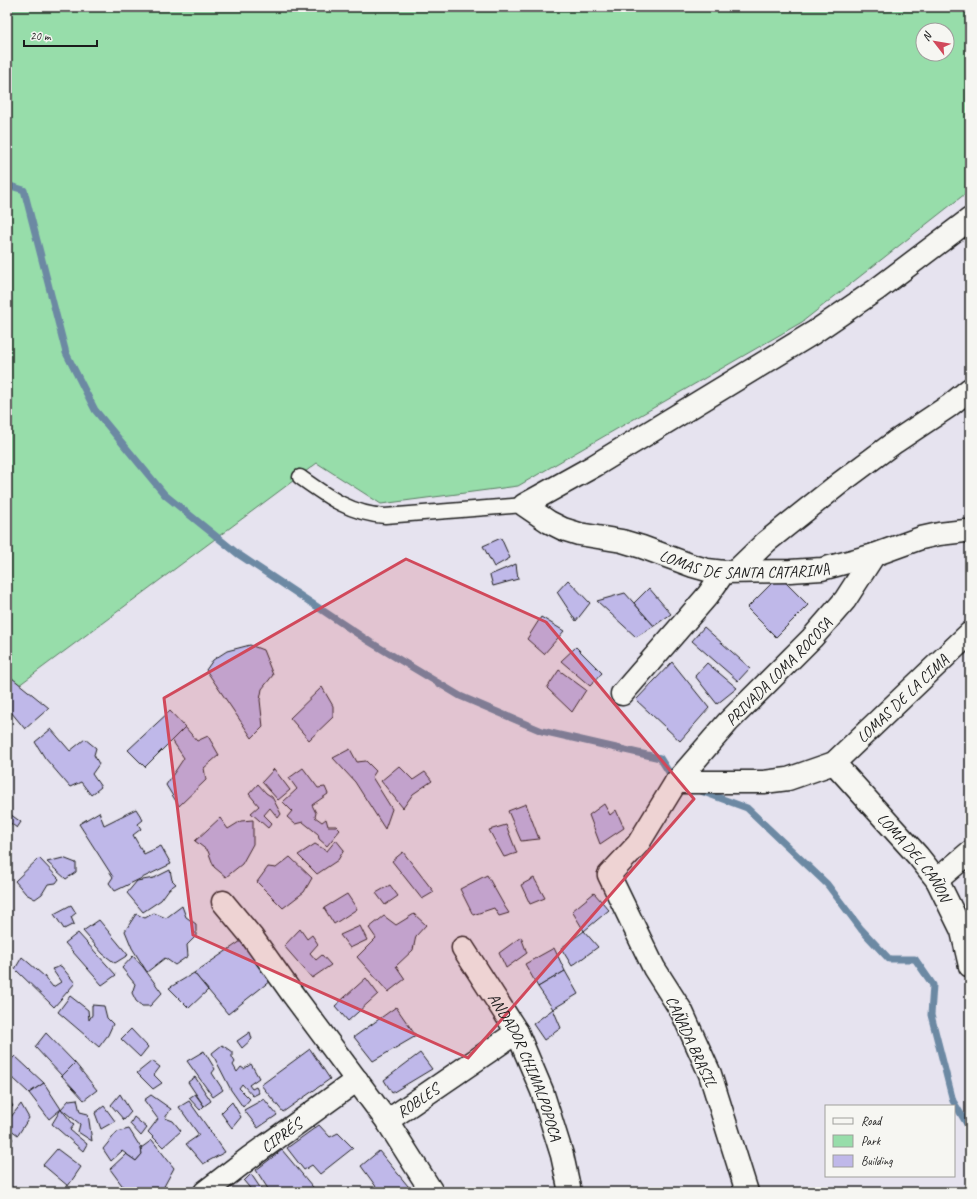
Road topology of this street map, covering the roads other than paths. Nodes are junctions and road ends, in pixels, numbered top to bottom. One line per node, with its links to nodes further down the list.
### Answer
1 (970, 219): 4 (street)
2 (970, 389): 7 (street)
3 (300, 478): 4 (lane)
4 (524, 505): 7 (street, LOMAS DE SANTA CATARINA)
5 (970, 532): 6 (street, LOMAS DE SANTA CATARINA)
6 (874, 555): 7 (street, LOMAS DE SANTA CATARINA); 11 (street, PRIVADA LOMA ROCOSA)
7 (730, 572): 9 (street)
8 (970, 633): 10 (street, LOMAS DE LA CIMA)
9 (622, 694)
10 (834, 763): 11 (street); 14 (street, LOMA DEL CAÑON)
11 (676, 782): 13 (street, PRIVADA LOMA ROCOSA)
12 (970, 852): 14 (street)
13 (609, 876): 24 (street, CAÑADA BRASIL)
14 (937, 880): 17 (street, LOMA DEL CAÑON)
15 (223, 902): 19 (street)
16 (463, 948): 18 (street, ANDADOR CHIMALPOPOCA)
17 (970, 966)
18 (517, 1032): 20 (street, ROBLES); 23 (street, ANDADOR CHIMALPOPOCA)
19 (357, 1080): 20 (street); 21 (street, CIPRÉS)
20 (387, 1121): 22 (street, ROBLES)
21 (205, 1192)
22 (432, 1192)
23 (570, 1192)
24 (747, 1192)

